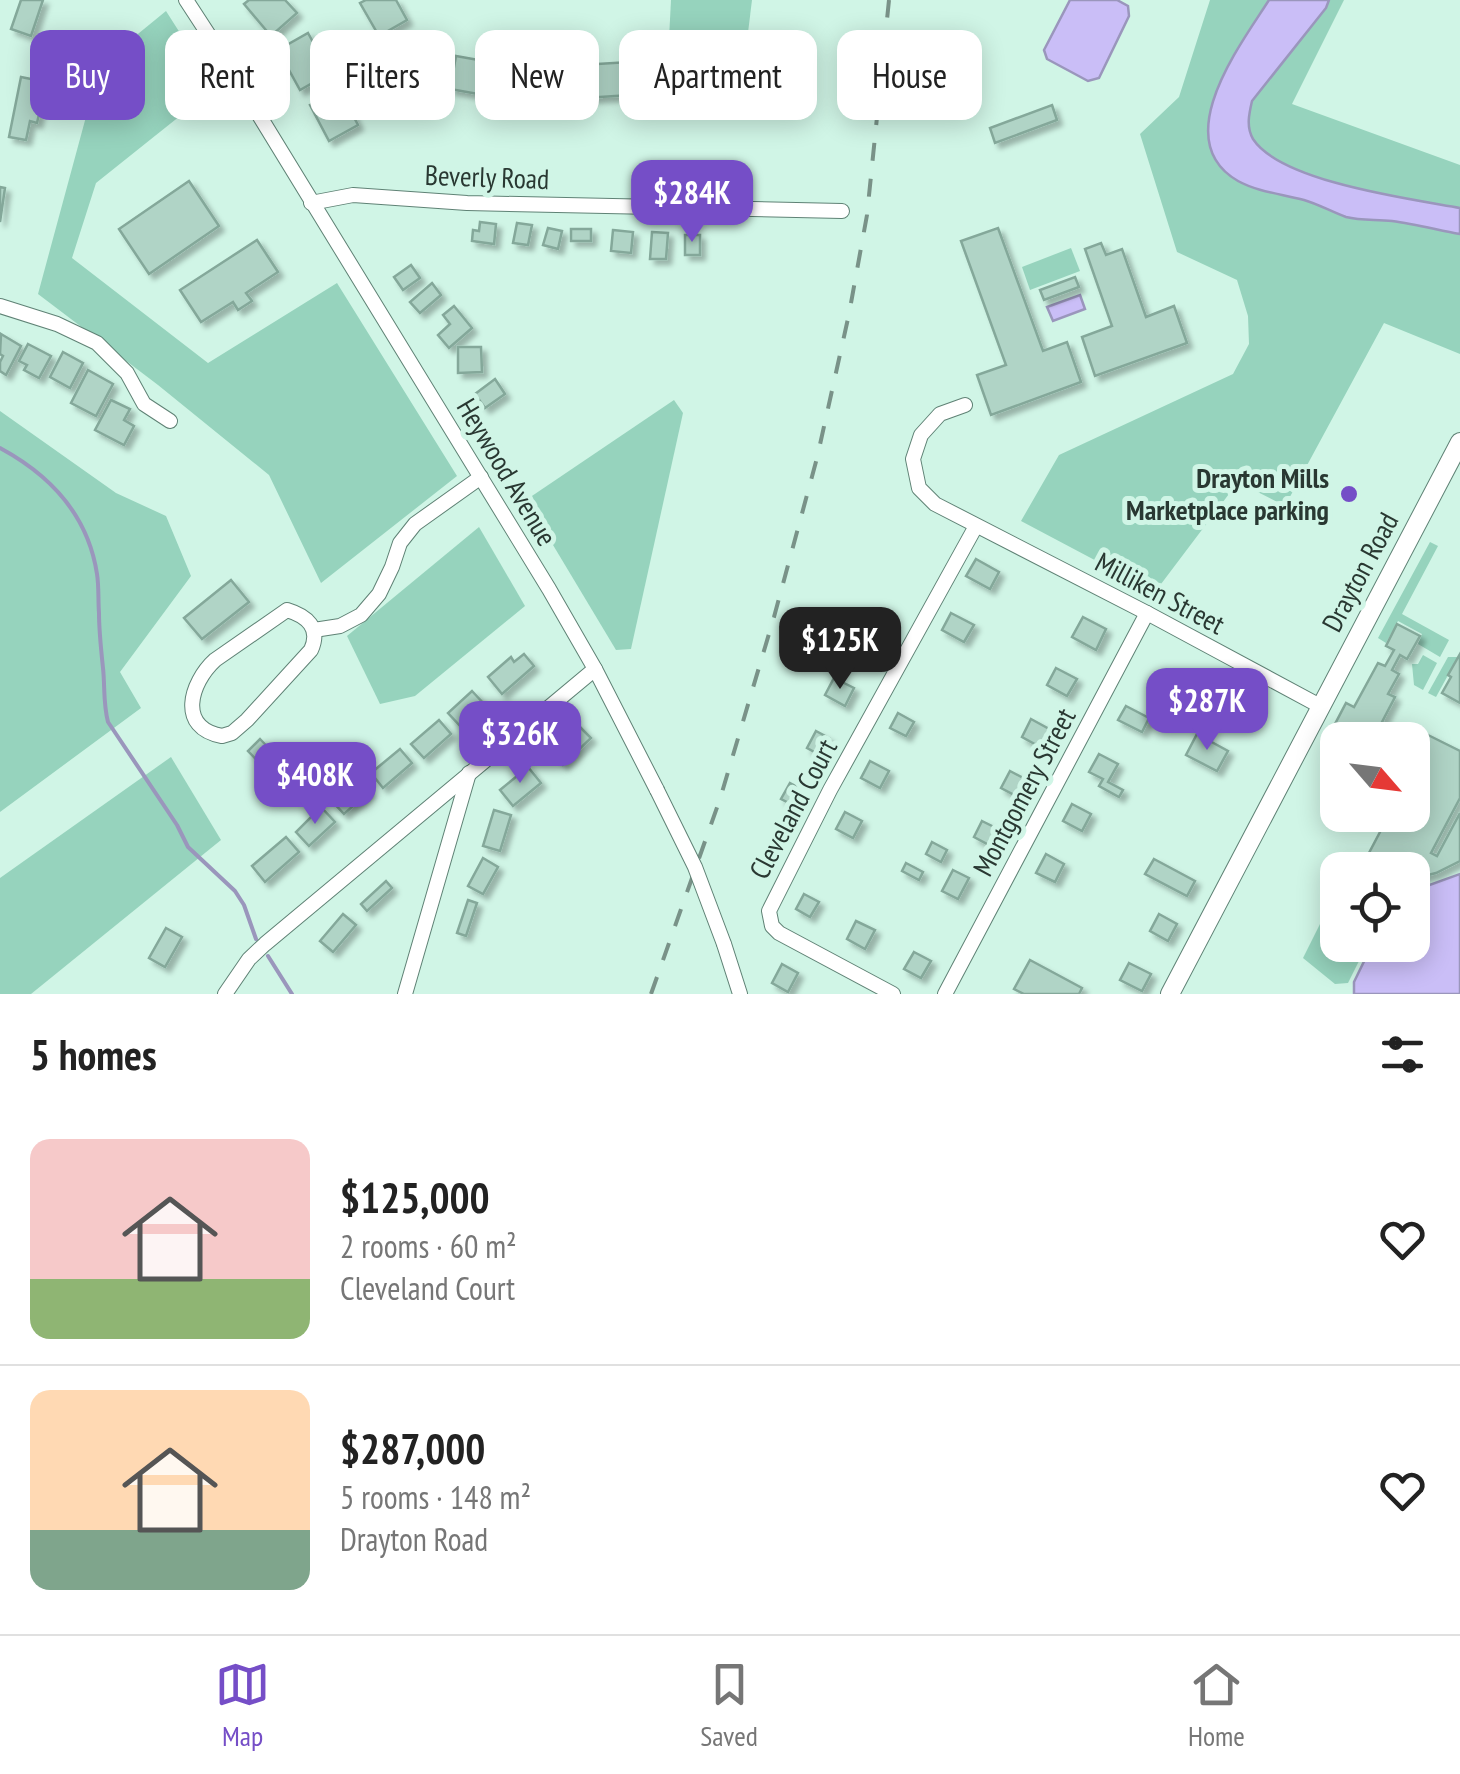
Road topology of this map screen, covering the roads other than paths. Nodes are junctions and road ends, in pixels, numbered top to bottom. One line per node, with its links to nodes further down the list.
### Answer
1 (186, 0): 2 (street, Heywood Avenue)
2 (311, 202): 3 (street, Beverly Road); 8 (street, Heywood Avenue)
3 (842, 212)
4 (0, 306): 6 (street)
5 (965, 405): 9 (street, Milliken Street)
6 (170, 420)
7 (1460, 442): 13 (main road, Drayton Road)
8 (481, 477): 11 (street); 12 (street, Heywood Avenue)
9 (976, 526): 10 (street, Milliken Street); 18 (street, Cleveland Court)
10 (1147, 613): 13 (street, Milliken Street); 19 (street, Montgomery Street)
11 (314, 630): 11 (street)
12 (595, 669): 14 (street); 17 (street, Heywood Avenue, bridge)
13 (1320, 706): 20 (main road, Drayton Road)
14 (469, 772): 15 (street); 16 (street)
15 (225, 994)
16 (405, 994)
17 (740, 994)
18 (893, 994)
19 (945, 994)
20 (1170, 994)

